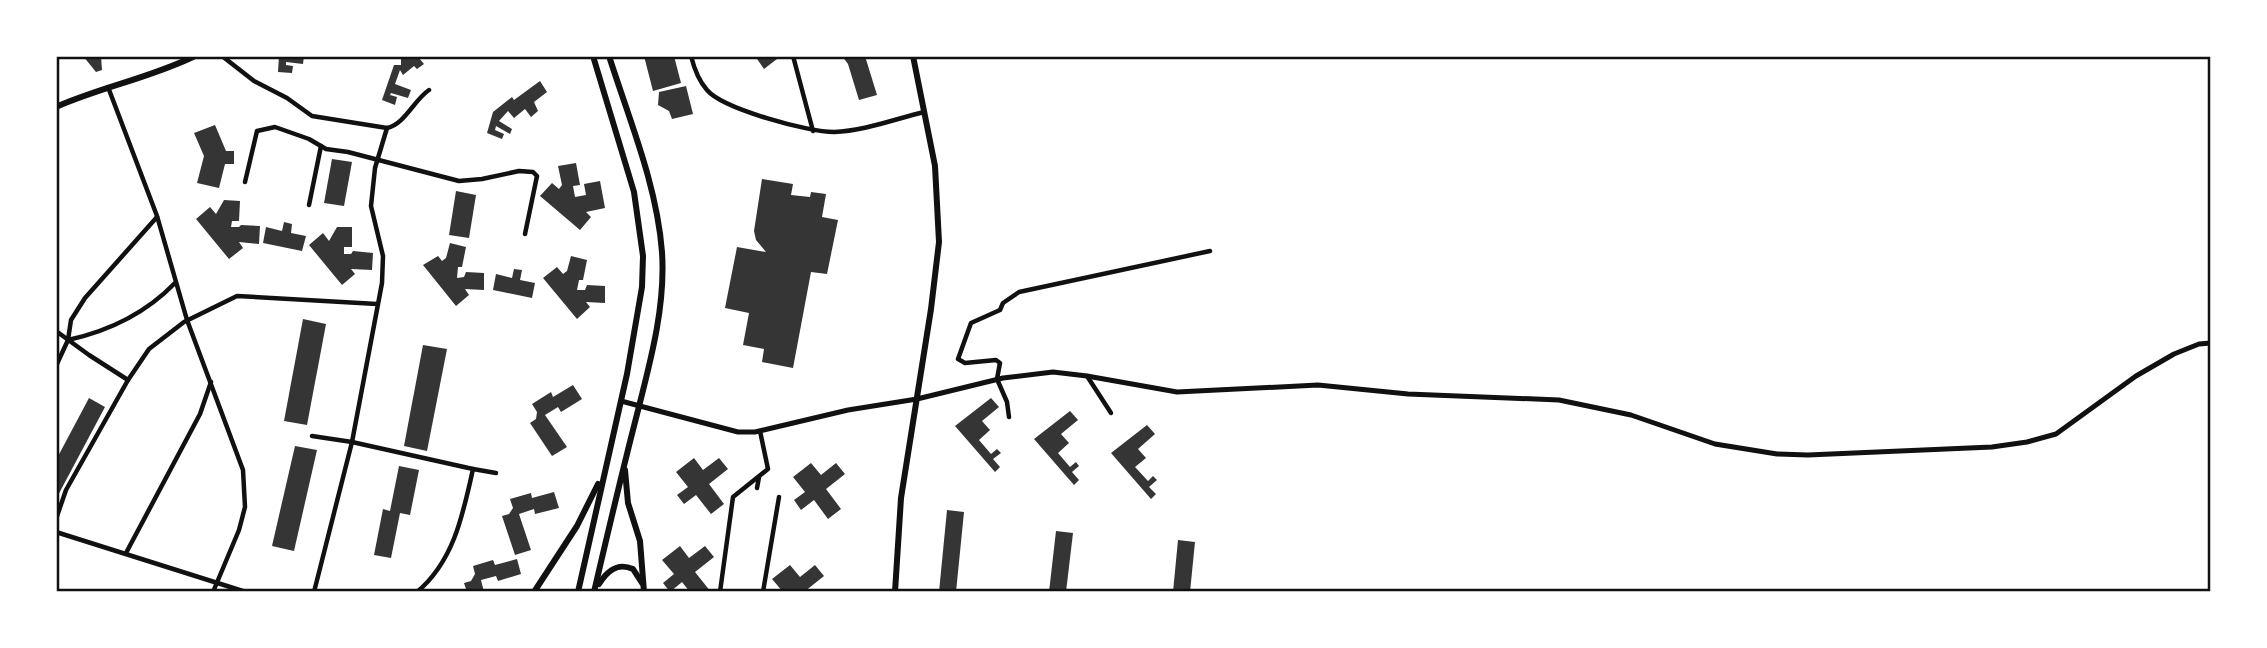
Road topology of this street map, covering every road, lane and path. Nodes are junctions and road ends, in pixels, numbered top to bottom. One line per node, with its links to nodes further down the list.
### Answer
1 (195, 56): 8 (main road)
2 (222, 56): 12 (street)
3 (593, 56): 33 (main road)
4 (609, 56): 34 (main road)
5 (691, 56): 13 (street)
6 (793, 56): 13 (street)
7 (913, 56): 11 (main road)
8 (108, 87): 10 (main road); 18 (street)
9 (429, 90): 12 (street)
10 (56, 107)
11 (925, 112): 13 (street); 32 (main road)
12 (387, 128): 15 (street)
13 (813, 131)
14 (321, 146): 15 (street); 16 (street); 17 (street)
15 (378, 161): 19 (street); 22 (street)
16 (245, 182)
17 (309, 205)
18 (157, 216): 21 (street); 25 (street)
19 (525, 234)
20 (1210, 251): 29 (street)
21 (176, 283): 23 (street); 25 (street)
22 (377, 304): 23 (street); 39 (street)
23 (187, 320): 30 (street); 31 (street)
24 (56, 331): 25 (street)
25 (68, 340): 27 (street); 30 (street)
26 (2211, 343): 28 (street)
27 (56, 365)
28 (1087, 376): 29 (street); 35 (street)
29 (998, 379): 32 (street); 36 (street)
30 (128, 380): 47 (street)
31 (211, 382): 49 (street); 50 (street)
32 (917, 399): 37 (street); 61 (main road)
33 (621, 401): 34 (street); 42 (main road)
34 (639, 406): 37 (street); 40 (main road)
35 (1111, 413)
36 (1009, 417)
37 (760, 431): 44 (street)
38 (312, 436): 39 (street)
39 (352, 442): 41 (street); 54 (street)
40 (626, 458): 51 (main road); 58 (main road)
41 (473, 469): 43 (street); 55 (street)
42 (604, 469): 56 (main road); 57 (main road)
43 (496, 473)
44 (759, 476): 45 (street); 59 (street)
45 (757, 488)
46 (779, 497): 60 (street)
47 (56, 519)
48 (56, 532): 49 (street)
49 (126, 553): 50 (street)
50 (216, 583): 52 (street); 53 (street)
51 (644, 591): 58 (main road)
52 (213, 592)
53 (246, 592)
54 (314, 592)
55 (417, 592)
56 (534, 592)
57 (578, 592)
58 (594, 592)
59 (720, 592)
60 (763, 592)
61 (895, 592)

